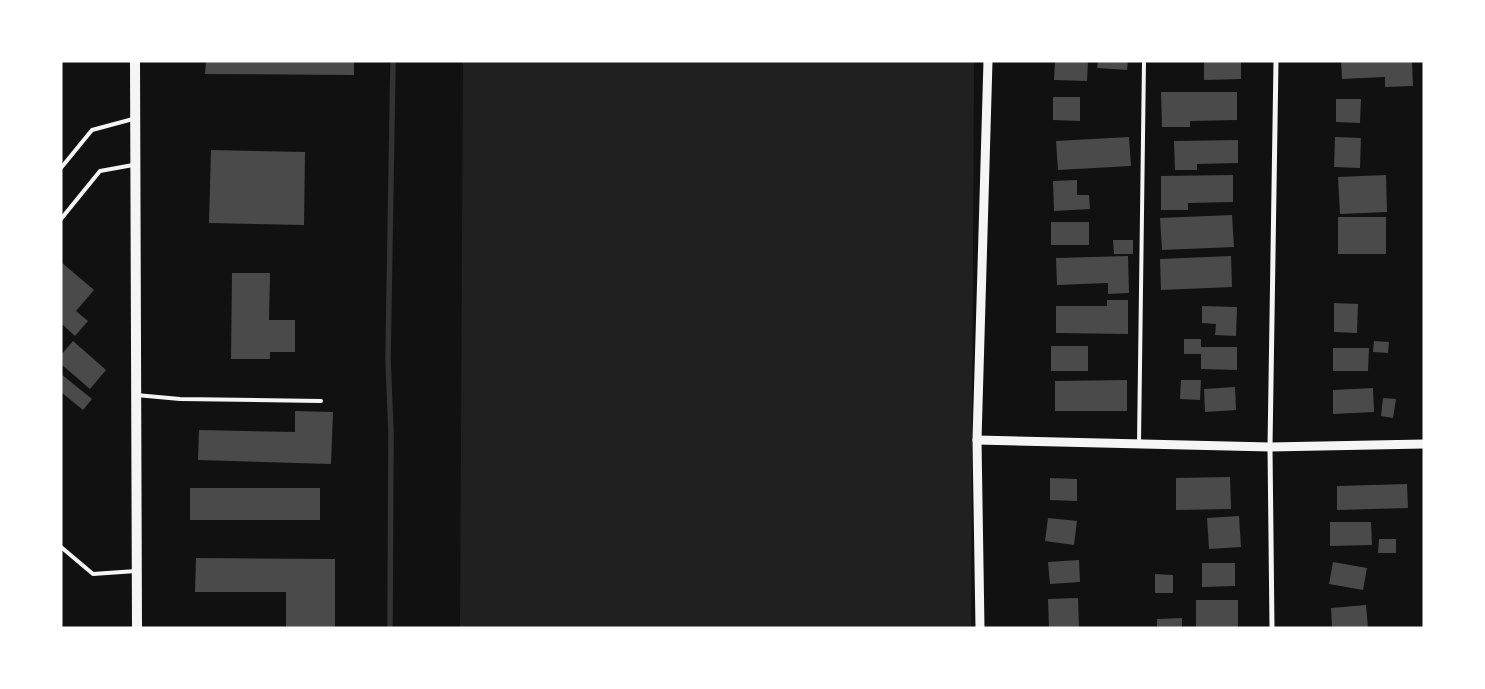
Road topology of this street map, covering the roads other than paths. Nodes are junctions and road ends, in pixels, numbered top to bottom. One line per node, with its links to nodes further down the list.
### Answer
1 (135, 61): 5 (main road)
2 (988, 61): 11 (street)
3 (1144, 61): 12 (lane)
4 (1276, 61): 14 (street)
5 (135, 119): 6 (main road); 7 (lane)
6 (136, 164): 8 (lane); 9 (main road)
7 (61, 168)
8 (61, 219)
9 (136, 394): 10 (lane); 16 (main road)
10 (321, 401)
11 (977, 440): 12 (street); 18 (street)
12 (1139, 444): 14 (street)
13 (1424, 444): 14 (street)
14 (1270, 447): 19 (street)
15 (61, 547): 16 (lane)
16 (137, 571): 17 (main road)
17 (137, 628)
18 (980, 628)
19 (1272, 628)

